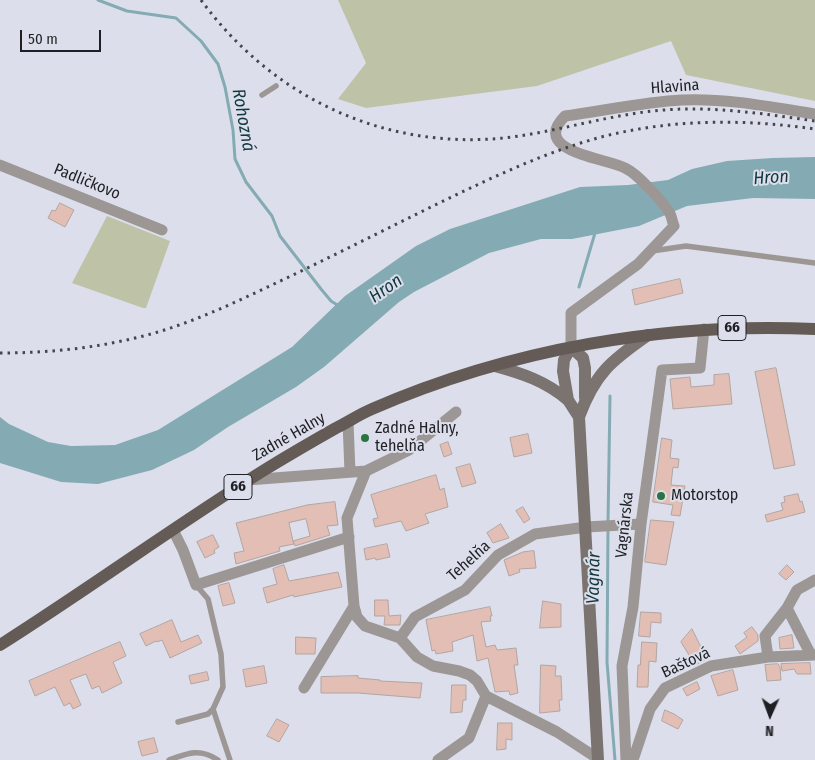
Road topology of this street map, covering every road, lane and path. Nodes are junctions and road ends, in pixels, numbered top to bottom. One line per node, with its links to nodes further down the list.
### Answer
1 (276, 86): 2 (lane)
2 (262, 95)
3 (815, 114): 6 (street, Hlavina)
4 (0, 165): 5 (street, Padličkovo)
5 (162, 230)
6 (650, 251): 7 (lane); 11 (street)
7 (815, 263)
8 (704, 329): 9 (main road, 66); 10 (main road, 66); 21 (street, Vagnárska)
9 (815, 329)
10 (648, 335): 11 (main road, Zadné Halny / 66); 14 (street)
11 (571, 347): 12 (main road, Zadné Halny / 66); 13 (street); 14 (street)
12 (496, 366): 13 (street); 17 (main road, Zadné Halny / 66)
13 (568, 400): 16 (street)
14 (585, 400): 16 (street)
15 (456, 412): 18 (street)
16 (579, 417): 22 (street)
17 (348, 422): 19 (street); 20 (main road, Zadné Halny / 66)
18 (366, 471): 19 (street); 24 (street)
19 (350, 472): 20 (street)
20 (248, 480): 23 (main road, Zadné Halny / 66)
21 (640, 524): 22 (street, Tehelňa); 42 (street, Vagnárska)
22 (586, 527): 29 (street, Tehelňa); 37 (street)
23 (173, 530): 26 (street); 30 (main road, Zadné Halny / 66)
24 (349, 537): 26 (street); 27 (street)
25 (815, 580): 28 (street)
26 (196, 585): 35 (lane)
27 (354, 606): 29 (street); 33 (street)
28 (787, 608): 31 (street); 32 (street)
29 (400, 638): 34 (street)
30 (0, 645)
31 (813, 655): 32 (street, Baštová)
32 (768, 657): 43 (street, Baštová)
33 (304, 688)
34 (486, 696): 37 (street); 41 (street)
35 (214, 709): 36 (lane); 40 (lane)
36 (178, 722)
37 (597, 759)
38 (169, 760): 39 (lane)
39 (218, 760)
40 (230, 760)
41 (438, 760)
42 (626, 760)
43 (634, 760)

